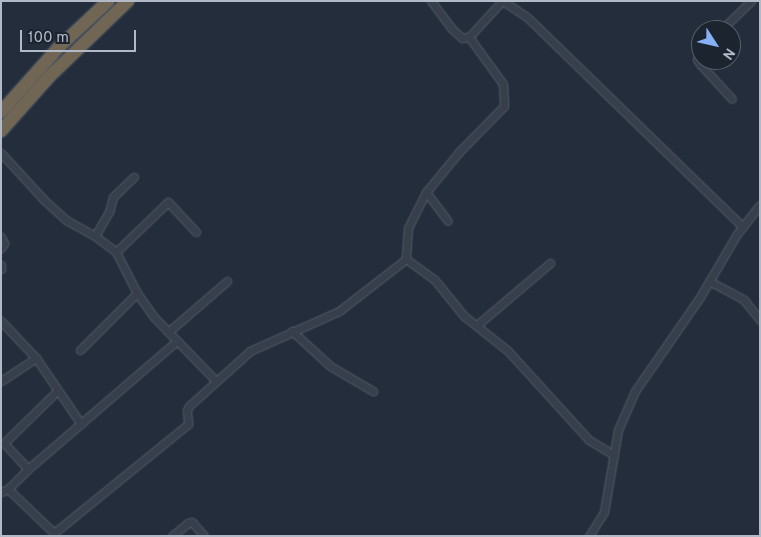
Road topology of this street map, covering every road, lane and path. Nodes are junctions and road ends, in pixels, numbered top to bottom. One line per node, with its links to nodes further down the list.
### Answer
1 (128, 1): 11 (highway)
2 (432, 1): 7 (street)
3 (503, 1): 7 (street); 17 (street)
4 (751, 1): 6 (street)
5 (103, 3): 10 (highway)
6 (731, 20)
7 (469, 37): 14 (street)
8 (705, 70): 9 (street)
9 (732, 99)
10 (1, 112)
11 (1, 131)
12 (1, 153): 19 (street)
13 (134, 177): 19 (street)
14 (426, 192): 16 (street); 23 (street)
15 (760, 205): 17 (street)
16 (448, 221)
17 (743, 227): 26 (street)
18 (196, 232): 22 (street)
19 (95, 236): 22 (street)
20 (1, 237): 21 (street)
21 (1, 248)
22 (116, 252): 27 (street)
23 (406, 260): 30 (street); 31 (street)
24 (550, 263): 30 (street)
25 (227, 281): 32 (street)
26 (709, 281): 28 (street); 41 (street)
27 (137, 293): 32 (street); 34 (street)
28 (760, 320)
29 (1, 321): 35 (street)
30 (477, 325): 41 (street)
31 (292, 331): 37 (street); 39 (street)
32 (168, 332): 33 (street)
33 (178, 341): 37 (street); 40 (street)
34 (80, 350)
35 (36, 358): 36 (street); 38 (street)
36 (1, 381)
37 (216, 381): 44 (street)
38 (57, 391): 40 (street); 42 (street)
39 (372, 391)
40 (81, 424): 42 (street)
41 (614, 455): 47 (street)
42 (28, 469): 43 (street)
43 (5, 491): 44 (street)
44 (56, 534)
45 (172, 536): 46 (street)
46 (204, 536)
47 (589, 536)

